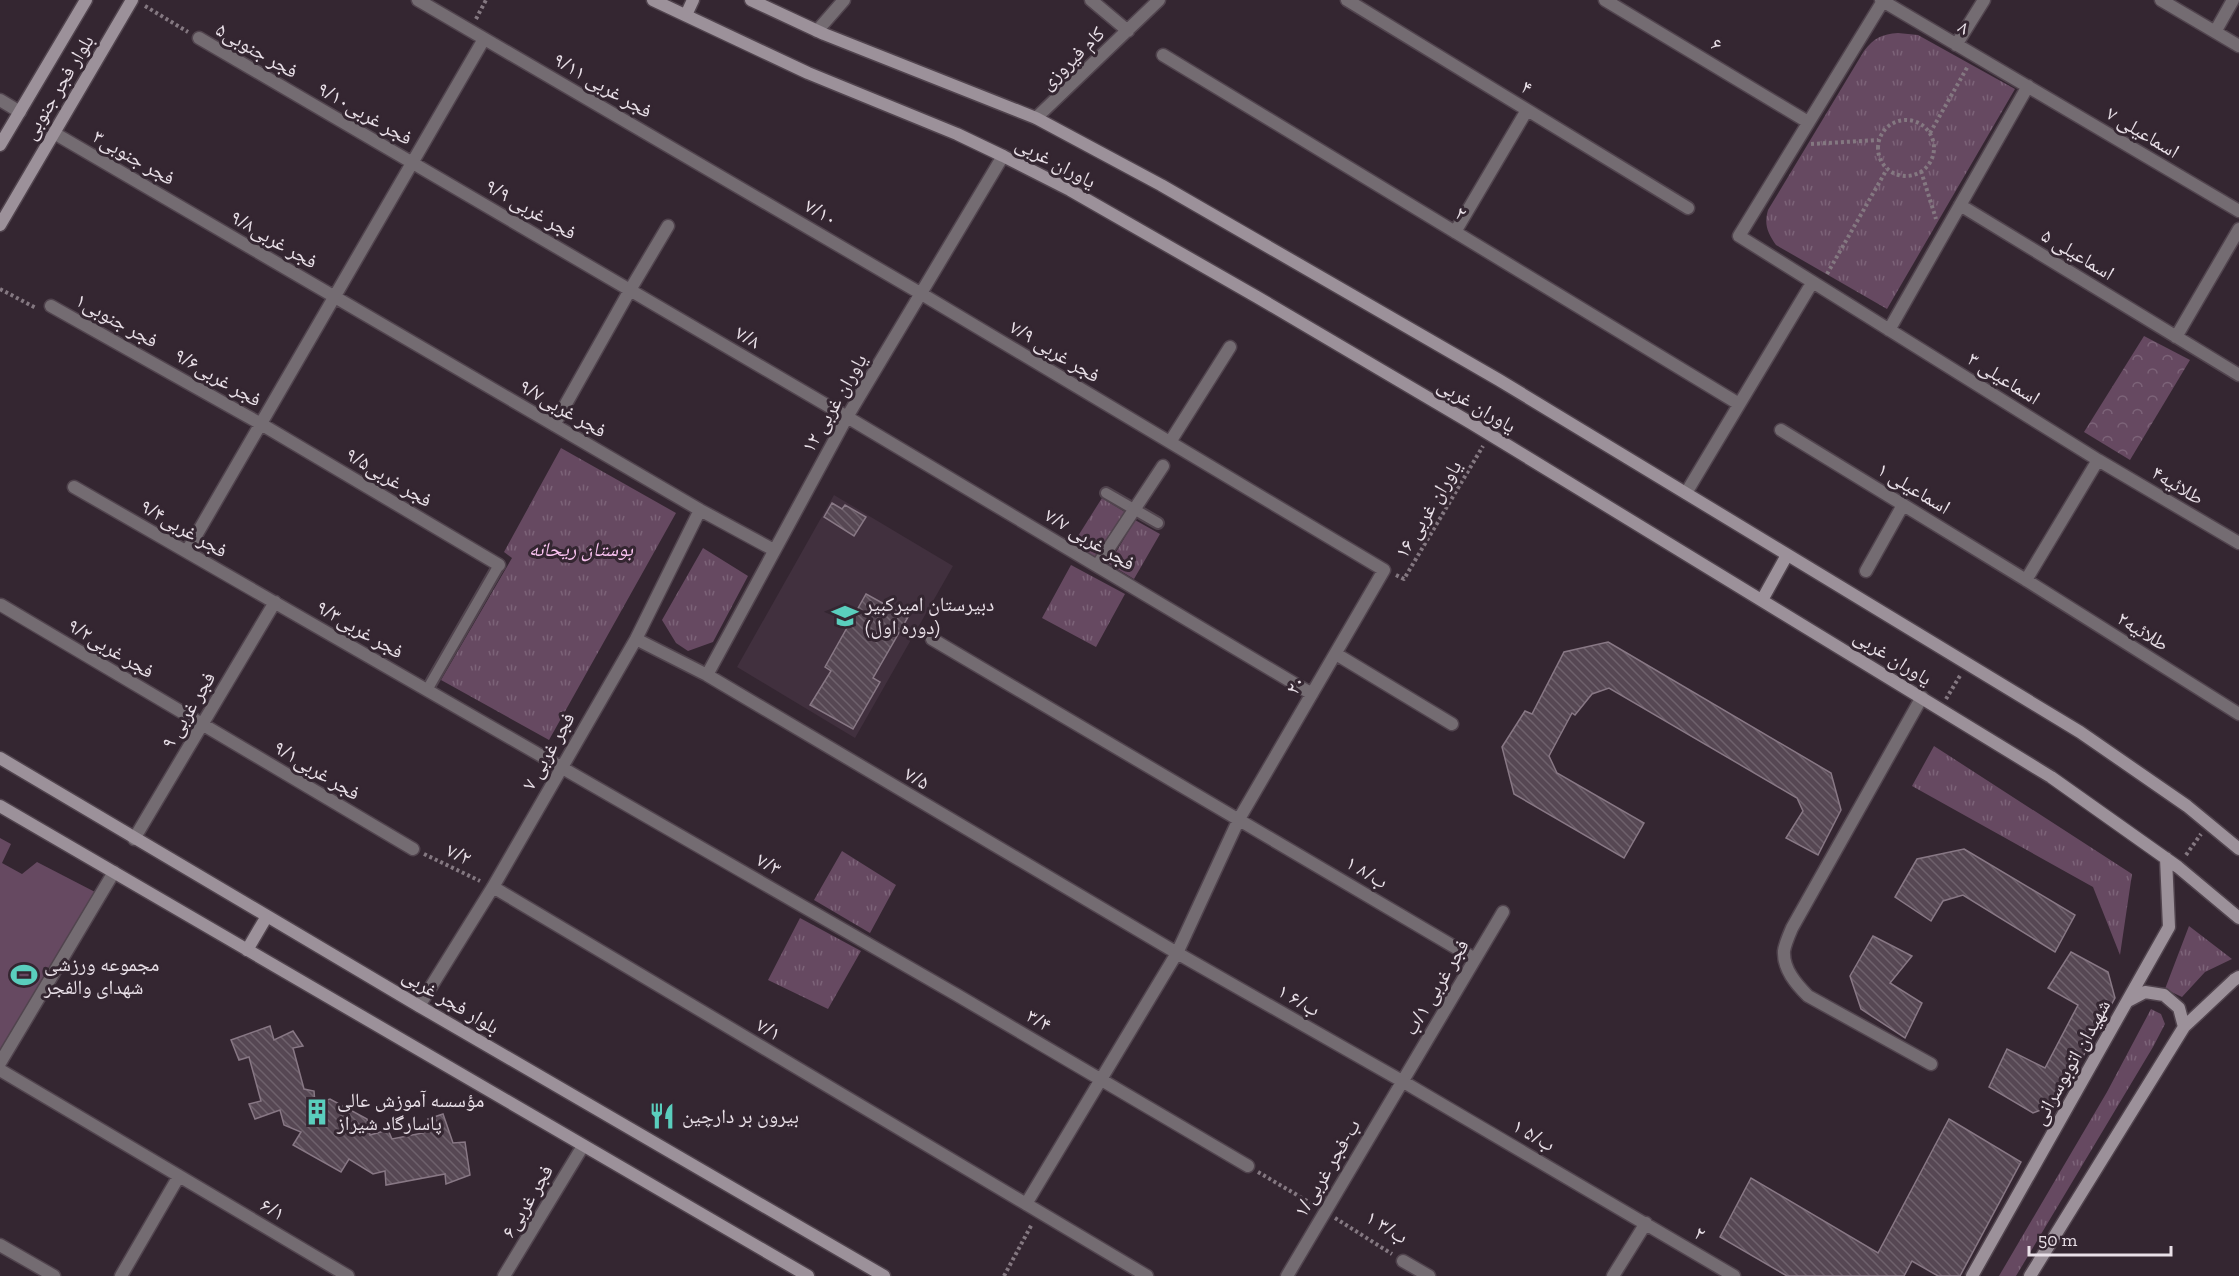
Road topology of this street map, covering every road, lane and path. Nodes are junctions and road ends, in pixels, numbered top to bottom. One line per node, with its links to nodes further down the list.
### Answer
1 (86, 0): 30 (main road, بلوار فجر جنوبی)
2 (418, 0): 21 (street, ۹/۱۱ فجر غربی)
3 (653, 0): 16 (main road, یاوران غربی)
4 (693, 0): 16 (main road)
5 (751, 0): 17 (main road, یاوران غربی)
6 (844, 0): 17 (street)
7 (1090, 0): 18 (street)
8 (1159, 0): 18 (street, کام فیروزی)
9 (1347, 0): 29 (street, ۴)
10 (1605, 0): 32 (street, ۶)
11 (1984, 0): 22 (street)
12 (2162, 0): 19 (street)
13 (2234, 0): 19 (street)
14 (1882, 1): 22 (street, ۸); 32 (street)
15 (138, 3): 20 (path, فجر جنوبی۵); 33 (main road, بلوار فجر جنوبی)
16 (686, 15): 38 (main road, یاوران غربی)
17 (817, 31): 31 (main road, یاوران غربی)
18 (1128, 31): 31 (street, کام فیروزی)
19 (2215, 32): 23 (street)
20 (199, 38): 27 (street, فجر جنوبی۵)
21 (484, 39): 39 (street); 40 (street, ۹/۱۱ فجر غربی)
22 (1956, 45): 25 (street, ۸)
23 (2239, 46)
24 (1163, 55): 50 (street, ۲)
25 (1974, 56): 26 (street, ۸); 34 (path)
26 (2028, 86): 43 (street); 45 (street, اسماعیلی ۷)
27 (298, 97): 39 (street, فجر غربی۹/۱۰)
28 (0, 100): 30 (street)
29 (1527, 110): 44 (street, ۴); 50 (street)
30 (20, 112): 36 (main road, بلوار فجر جنوبی)
31 (1036, 118): 74 (main road, یاوران غربی)
32 (1809, 122): 37 (street)
33 (54, 133): 46 (street, فجر جنوبی۳); 47 (main road, بلوار فجر جنوبی)
34 (1930, 133): 35 (path); 42 (path)
35 (1878, 140): 37 (path); 41 (path)
36 (0, 145)
37 (1796, 145): 52 (street, اسماعیلی ۳)
38 (1004, 156): 55 (street, ۱۲ یاوران غربی); 68 (main road, یاوران غربی)
39 (412, 163): 54 (street, ۹/۹ فجر غربی); 56 (street)
40 (702, 166): 55 (street, ۷/۱۰)
41 (1887, 169): 42 (path); 52 (path)
42 (1921, 171): 51 (path)
43 (1960, 205): 51 (street); 59 (street, اسماعیلی ۵)
44 (1688, 208)
45 (2239, 211)
46 (194, 214): 56 (street, فجر غربی۹/۸)
47 (0, 225)
48 (668, 226): 54 (street)
49 (2239, 229): 59 (street)
50 (1455, 232): 63 (street, ۲)
51 (1942, 237): 58 (street)
52 (1816, 285): 58 (street, اسماعیلی ۳); 63 (street)
53 (0, 289): 57 (path, فجر جنوبی۱)
54 (630, 290): 64 (street, ۷/۸); 66 (street)
55 (920, 293): 64 (street, ۱۲ یاوران غربی); 69 (street, ۷/۹ فجر غربی)
56 (334, 296): 65 (street); 66 (street, فجر غربی۹/۷)
57 (51, 306): 61 (street, فجر جنوبی۱)
58 (1889, 330): 70 (street, اسماعیلی ۳)
59 (2176, 337): 62 (street, اسماعیلی ۵)
60 (1230, 347): 69 (street)
61 (156, 364): 65 (street, فجر غربی۹/۶)
62 (2239, 375)
63 (1738, 404): 74 (street)
64 (847, 417): 80 (street, ۱۲ یاوران غربی); 84 (street, ۷/۷ فجر غربی)
65 (261, 424): 81 (street); 83 (street, فجر غربی۹/۵)
66 (554, 425): 76 (street, فجر غربی۹/۷)
67 (1780, 430): 75 (street, اسماعیلی ۱)
68 (1489, 435): 85 (path, ۱۶ یاوران غربی); 88 (main road, یاوران غربی)
69 (1170, 442): 85 (street, ۷/۹ فجر غربی)
70 (2098, 460): 79 (street, طلائیه۴); 87 (street)
71 (1163, 466): 77 (street)
72 (74, 488): 81 (street, فجر غربی۹/۴)
73 (1106, 493): 77 (lane)
74 (1686, 493): 82 (main road, یاوران غربی)
75 (1903, 505): 86 (street); 87 (street, اسماعیلی ۱)
76 (700, 510): 80 (street, فجر غربی۹/۷); 91 (street, ۷ فجر غربی)
77 (1134, 510): 78 (lane); 84 (street)
78 (1158, 523)
79 (2239, 543)
80 (774, 550): 95 (street, ۱۲ یاوران غربی)
81 (186, 551): 89 (street, فجر غربی۹/۴)
82 (1787, 555): 88 (main road); 94 (main road, یاوران غربی)
83 (499, 565): 96 (lane)
84 (1097, 566): 97 (street, ۷/۷ فجر غربی)
85 (1384, 570): 93 (street, ۲۰)
86 (1866, 571)
87 (2026, 580): 100 (street, طلائیه۲)
88 (1762, 600): 98 (main road, یاوران غربی)
89 (275, 602): 96 (street, فجر غربی۹/۳); 101 (street, ۹ فجر غربی)
90 (1, 605): 101 (street, فجر غربی۹/۲)
91 (636, 639): 95 (street, ۷/۵); 104 (street, ۷ فجر غربی)
92 (932, 639): 106 (street, ۱ ب/۸)
93 (1335, 654): 97 (street, ۲۰); 102 (street)
94 (1968, 664): 99 (path); 107 (main road, یاوران غربی)
95 (707, 675): 119 (street, ۷/۵)
96 (427, 690): 104 (street, فجر غربی۹/۳)
97 (1312, 694): 106 (street, ۲۰)
98 (1922, 697): 99 (main road, یاوران غربی); 127 (street)
99 (1940, 709): 111 (main road, یاوران غربی)
100 (2239, 714)
101 (202, 724): 108 (street, ۹ فجر غربی); 109 (street, فجر غربی۹/۱)
102 (1452, 724)
103 (0, 758): 108 (main road, بلوار فجر غربی)
104 (561, 767): 114 (street, ۷ فجر غربی); 122 (street, ۷/۳)
105 (0, 806): 113 (main road)
106 (1239, 819): 119 (street, ۲۰); 120 (street, ۱ ب/۸)
107 (2209, 824): 110 (main road, یاوران غربی); 112 (path)
108 (134, 838): 116 (main road, بلوار فجر غربی)
109 (413, 849): 114 (path, ۷/۲)
110 (2239, 849)
111 (2166, 858): 112 (main road, یاوران غربی); 123 (main road, شهیدان اتوبوسرانی)
112 (2178, 867): 117 (main road, یاوران غربی)
113 (114, 872): 118 (main road); 126 (street)
114 (493, 887): 124 (street, ۷ فجر غربی); 134 (street, ۷/۱)
115 (1503, 912): 120 (street, فجر غربی ۱/ب)
116 (267, 916): 118 (main road); 124 (main road, بلوار فجر غربی)
117 (2239, 918)
118 (247, 950): 131 (main road)
119 (1177, 953): 129 (street, ۲۰); 130 (street, ۱ ب/۶)
120 (1475, 959): 130 (street, فجر غربی ۱/ب)
121 (2239, 977): 125 (main road)
122 (957, 995): 129 (street, ۳/۴)
123 (2128, 1001): 125 (main road); 152 (main road, شهیدان اتوبوسرانی)
124 (419, 1006): 145 (main road, بلوار فجر غربی)
125 (2184, 1027): 153 (main road)
126 (0, 1063)
127 (1931, 1064)
128 (0, 1070): 133 (street, ۶/۱)
129 (1100, 1078): 132 (street, ۳/۴); 134 (street, ۲۰)
130 (1402, 1081): 136 (street, ۱/ب-فجر غربی); 137 (street, ۱ ب/۵)
131 (583, 1146): 143 (street, فجر غربی۶); 144 (main road)
132 (1248, 1166): 136 (path, ۱ ب/۳)
133 (179, 1176): 141 (street); 142 (street, ۶/۱)
134 (1026, 1203): 135 (street, ۷/۱)
135 (1038, 1211): 146 (path); 147 (street, ۷/۱)
136 (1324, 1211): 139 (path, ۱ ب/۳); 148 (street, ۱/ب-فجر غربی)
137 (1646, 1223): 150 (street); 151 (street, ۲)
138 (0, 1245): 140 (street)
139 (1403, 1261): 149 (street, ۱ ب/۳)
140 (54, 1276)
141 (121, 1276)
142 (348, 1276)
143 (504, 1276)
144 (808, 1276)
145 (884, 1276)
146 (1004, 1276)
147 (1147, 1276)
148 (1287, 1276)
149 (1429, 1276)
150 (1612, 1276)
151 (1734, 1276)
152 (1972, 1276)
153 (2030, 1276)

